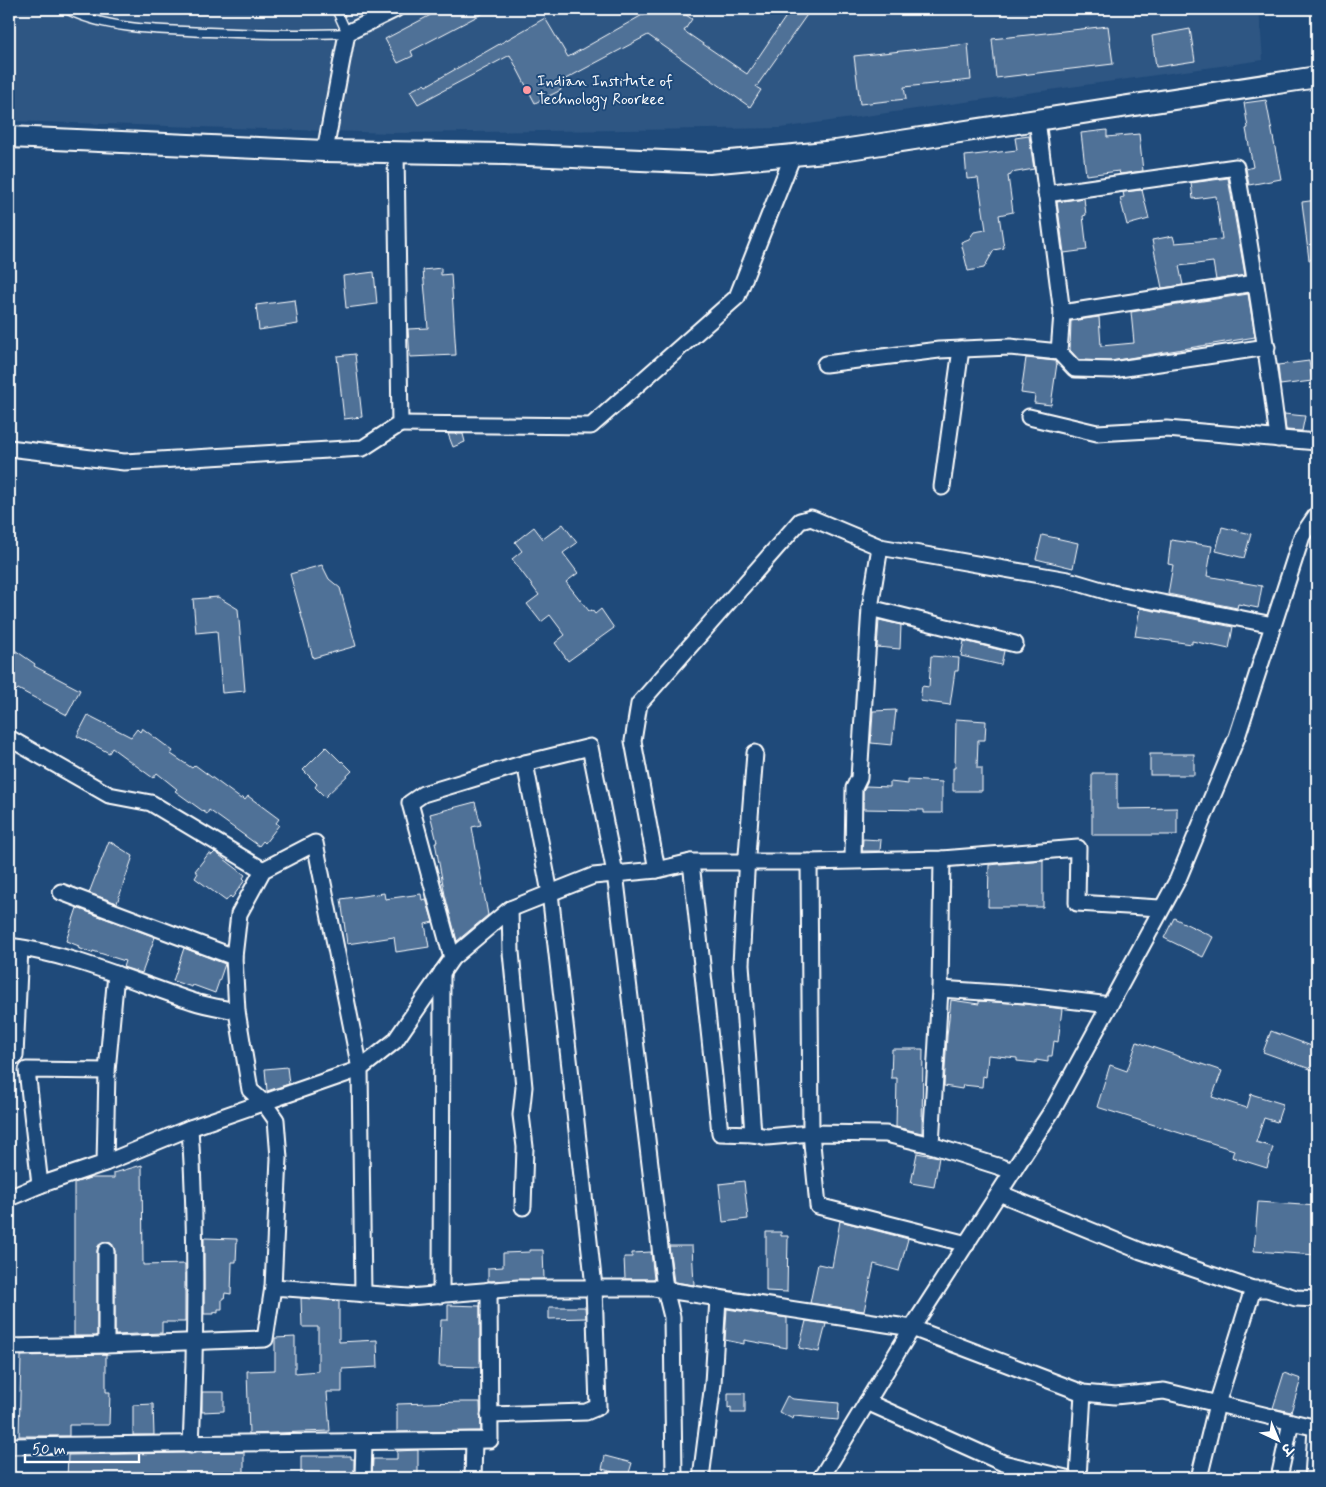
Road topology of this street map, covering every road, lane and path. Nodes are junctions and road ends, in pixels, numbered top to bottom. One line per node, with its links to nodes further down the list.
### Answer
1 (66, 9): 4 (lane)
2 (336, 9): 4 (lane)
3 (396, 9): 4 (street)
4 (346, 33): 8 (street)
5 (1317, 77): 6 (street)
6 (1037, 120): 10 (street); 11 (street)
7 (9, 137): 8 (street)
8 (325, 151): 9 (street)
9 (396, 152): 10 (street); 19 (street)
10 (793, 155): 19 (street)
11 (1046, 194): 12 (street); 13 (street)
12 (1255, 283): 13 (street); 14 (street)
13 (1062, 313): 16 (street)
14 (1267, 347): 16 (street); 20 (street)
15 (961, 349): 16 (street); 17 (street); 23 (street)
16 (1059, 352)
17 (825, 364)
18 (1029, 418): 20 (street)
19 (400, 424): 22 (street)
20 (1278, 439): 21 (street)
21 (1317, 442)
22 (9, 448)
23 (942, 487)
24 (1317, 514): 27 (street)
25 (880, 546): 26 (street); 27 (street); 38 (street)
26 (870, 608): 28 (street); 33 (street)
27 (1273, 625): 42 (street)
28 (1015, 644)
29 (9, 738): 37 (street)
30 (755, 753): 35 (street)
31 (526, 763): 39 (street); 41 (street); 46 (street)
32 (942, 859): 33 (street); 42 (street); 49 (street)
33 (853, 860): 36 (street)
34 (691, 862): 35 (street); 38 (street); 58 (street)
35 (746, 862): 36 (street); 58 (street)
36 (809, 862): 57 (street)
37 (263, 870): 45 (street); 53 (street)
38 (657, 870): 39 (street)
39 (616, 873): 41 (street); 71 (street)
40 (61, 892): 45 (street)
41 (550, 893): 43 (street); 69 (street)
42 (1160, 908): 50 (street)
43 (510, 909): 46 (street); 65 (street)
44 (14, 947): 48 (street); 52 (street)
45 (234, 957): 51 (street)
46 (452, 958): 47 (street)
47 (442, 972): 53 (street); 74 (street)
48 (116, 974): 51 (street); 54 (street)
49 (940, 989): 50 (street); 59 (street)
50 (1110, 1005): 61 (street)
51 (237, 1011): 55 (street)
52 (15, 1056)
53 (360, 1068): 55 (street); 73 (street)
54 (107, 1071): 60 (street); 62 (street)
55 (264, 1103): 56 (street); 68 (street)
56 (190, 1128): 60 (street); 78 (street)
57 (811, 1133): 58 (street); 59 (street); 66 (street)
58 (752, 1134)
59 (931, 1145): 61 (street)
60 (105, 1163): 62 (street)
61 (1013, 1171): 63 (street)
62 (40, 1185): 64 (street)
63 (999, 1193): 66 (street); 72 (street)
64 (9, 1198)
65 (523, 1207)
66 (966, 1244): 77 (street)
67 (106, 1251): 79 (street)
68 (273, 1287): 73 (street); 78 (street)
69 (594, 1287): 70 (street); 71 (street); 84 (street)
70 (489, 1290): 74 (street); 84 (street)
71 (665, 1290): 75 (street); 94 (street)
72 (1253, 1290): 76 (street); 83 (street)
73 (363, 1294): 74 (street)
74 (441, 1294)
75 (718, 1298): 77 (street); 95 (street)
76 (1317, 1299)
77 (912, 1328): 81 (street); 82 (street)
78 (196, 1341): 79 (street); 89 (street)
79 (106, 1346): 80 (street)
80 (9, 1347)
81 (1084, 1394): 83 (street); 97 (street)
82 (867, 1402): 91 (street); 96 (street)
83 (1217, 1404): 85 (street); 98 (street)
84 (490, 1415): 87 (street)
85 (1291, 1422): 86 (street); 99 (street)
86 (1316, 1428): 100 (street)
87 (474, 1441): 88 (street); 93 (street)
88 (364, 1442): 89 (street); 92 (street)
89 (191, 1445): 90 (street)
90 (9, 1446)
91 (828, 1476)
92 (363, 1478)
93 (474, 1478)
94 (674, 1478)
95 (701, 1478)
96 (1066, 1478)
97 (1078, 1478)
98 (1199, 1478)
99 (1279, 1478)
100 (1313, 1478)

